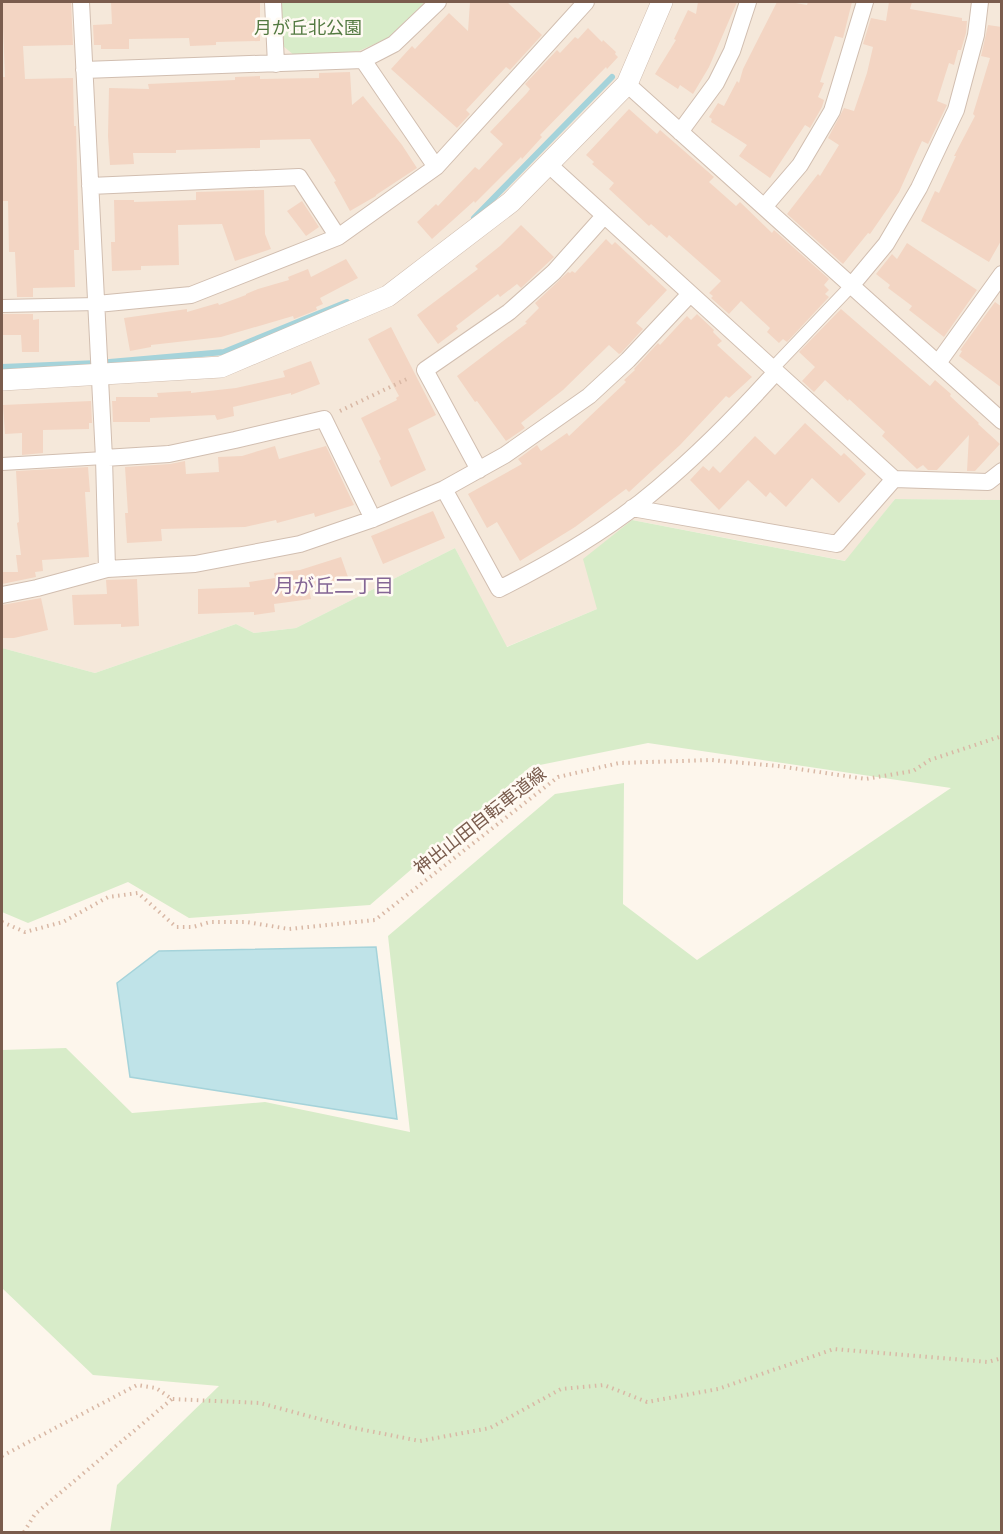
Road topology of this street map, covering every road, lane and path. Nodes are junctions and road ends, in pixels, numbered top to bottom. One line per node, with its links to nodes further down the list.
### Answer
1 (81, 2): 11 (street)
2 (273, 2): 10 (street)
3 (438, 2): 9 (street)
4 (586, 2): 15 (street)
5 (662, 2): 12 (street)
6 (748, 2): 13 (street)
7 (865, 2): 17 (street)
8 (980, 2): 21 (street)
9 (363, 60): 10 (street); 15 (street)
10 (276, 64): 11 (street)
11 (84, 70): 16 (street)
12 (627, 84): 13 (street); 14 (street)
13 (680, 132): 17 (street)
14 (548, 164): 18 (street); 28 (street)
15 (436, 167): 19 (street)
16 (90, 186): 19 (street); 23 (street)
17 (764, 207): 21 (street)
18 (604, 216): 22 (street); 26 (street)
19 (338, 237): 23 (street)
20 (1002, 274): 25 (street)
21 (851, 286): 25 (street); 27 (street)
22 (690, 294): 27 (street); 34 (street)
23 (97, 304): 24 (street); 28 (street)
24 (2, 306)
25 (938, 363): 31 (street)
26 (425, 370): 30 (path); 34 (street)
27 (774, 370): 36 (street); 38 (street)
28 (99, 374): 29 (street); 32 (street)
29 (2, 380)
30 (324, 419): 32 (street); 39 (street)
31 (1002, 421)
32 (104, 458): 33 (street); 40 (street)
33 (2, 465)
34 (479, 470): 37 (street)
35 (1002, 471): 36 (street)
36 (894, 479): 38 (street)
37 (444, 489): 38 (street); 39 (street)
38 (632, 507)
39 (373, 519): 40 (street)
40 (107, 569): 41 (street)
41 (2, 595)
42 (1002, 736): 43 (path, 神出山田自転車道線)
43 (2, 922)
44 (1002, 1359): 45 (path)
45 (172, 1399): 46 (path); 47 (path)
46 (2, 1456)
47 (24, 1533)

